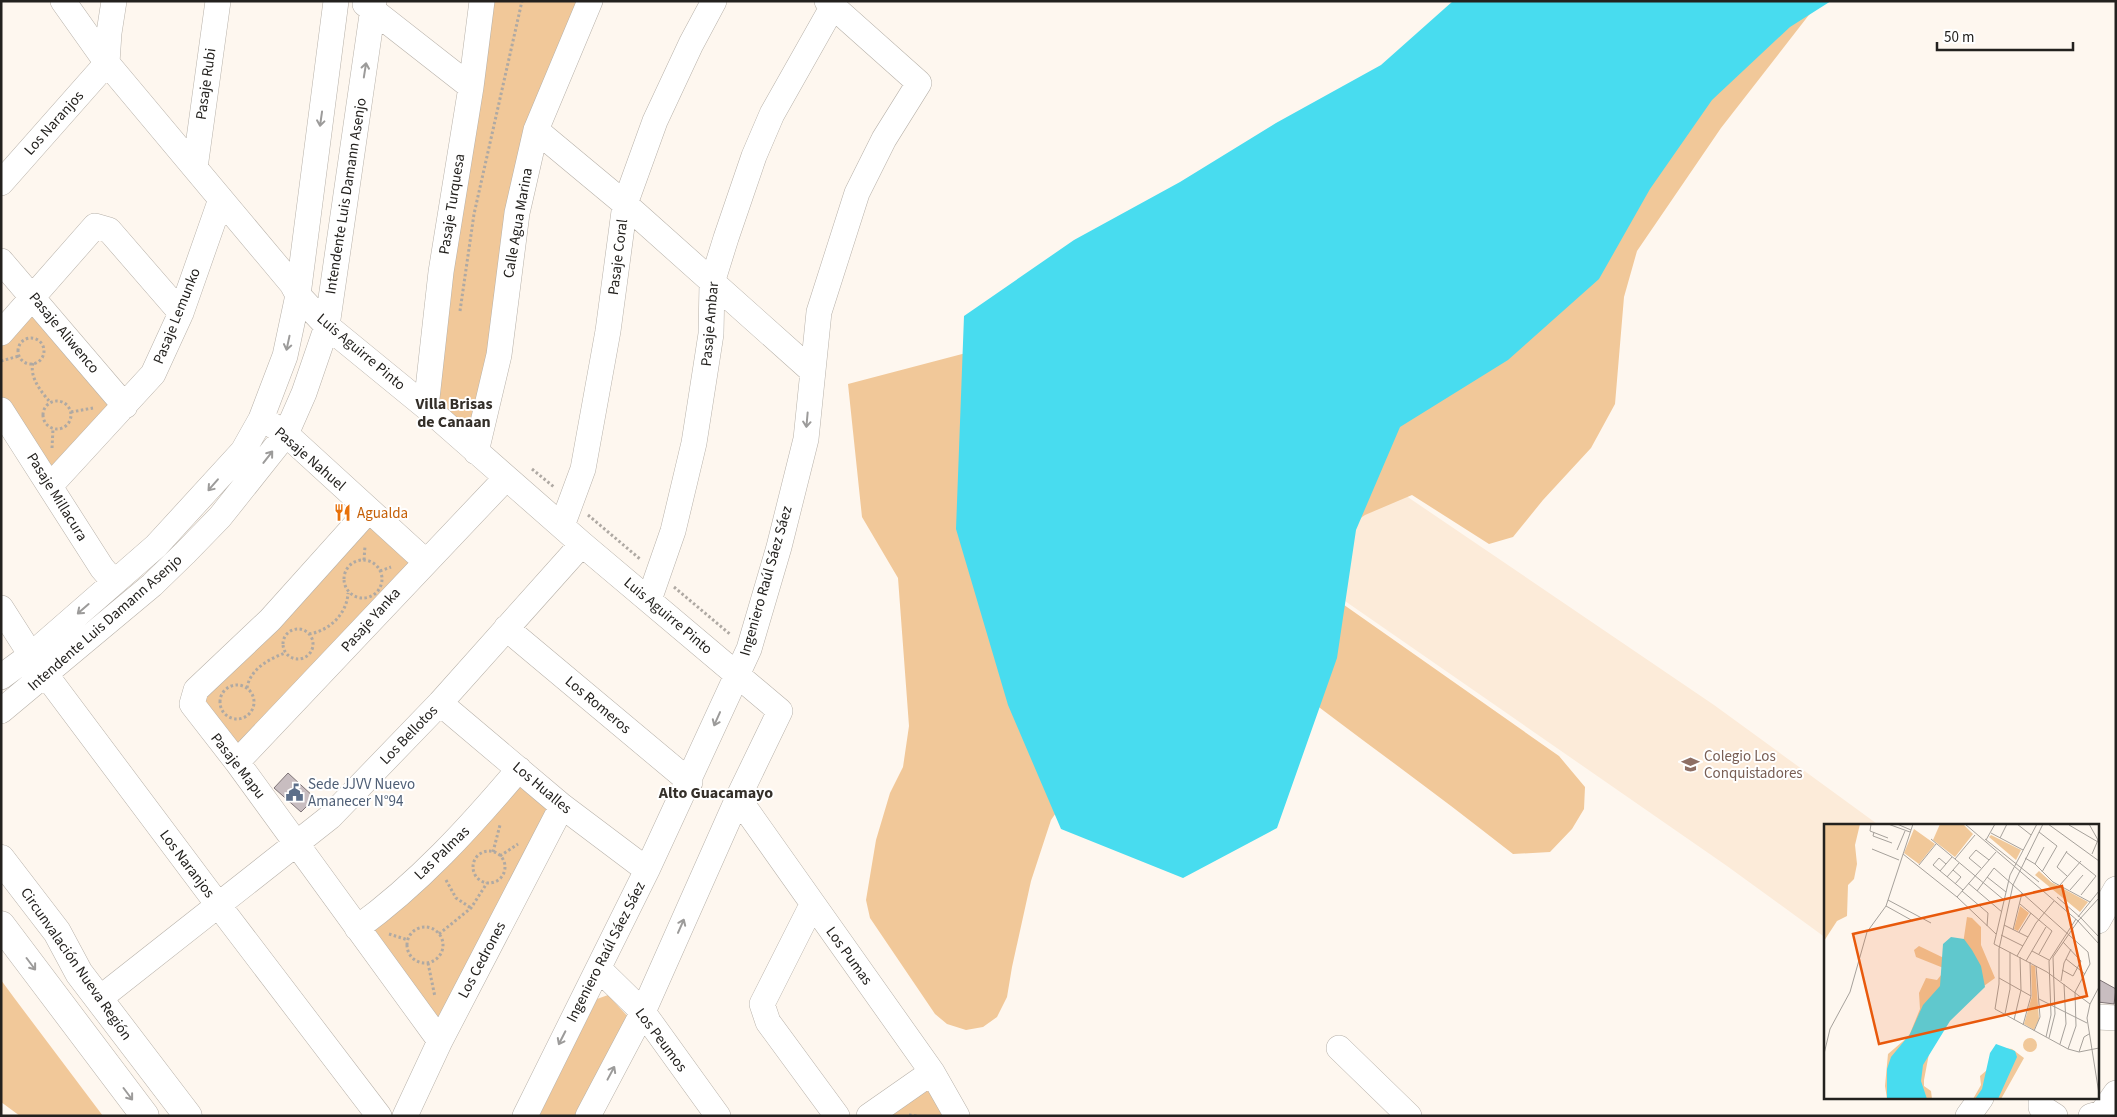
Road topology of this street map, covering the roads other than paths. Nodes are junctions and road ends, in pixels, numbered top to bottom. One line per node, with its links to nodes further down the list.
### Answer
1 (62, 1): 10 (street, Luis Aguirre Pinto)
2 (114, 1): 10 (street)
3 (218, 1): 13 (street, Pasaje Rubi)
4 (336, 1): 19 (street, Intendente Luis Damann Asenjo, one-way to 19)
5 (482, 1): 11 (street, Pasaje Turquesa)
6 (590, 1): 12 (street, Calle Agua Marina)
7 (714, 1): 16 (street, Pasaje Coral)
8 (830, 4): 18 (street, Pasaje Ambar); 24 (street, Ingeniero Raúl Sáez Sáez)
9 (370, 5): 11 (street); 22 (street, Intendente Luis Damann Asenjo, one-way to 9)
10 (108, 63): 13 (street, Luis Aguirre Pinto); 14 (street, Los Naranjos)
11 (471, 87): 26 (street, Pasaje Turquesa)
12 (536, 130): 16 (street); 30 (street, Calle Agua Marina)
13 (195, 168): 15 (street, Luis Aguirre Pinto)
14 (1, 183)
15 (221, 199): 19 (street, Luis Aguirre Pinto); 21 (street, Pasaje Lemunko)
16 (625, 204): 18 (street); 34 (street, Pasaje Coral)
17 (1, 261): 20 (street, Pasaje Aliwenco)
18 (712, 283): 24 (street); 38 (street, Pasaje Ambar)
19 (298, 295): 22 (street, Luis Aguirre Pinto); 28 (street, Intendente Luis Damann Asenjo, one-way to 28)
20 (33, 297): 21 (street); 23 (street); 25 (street, Pasaje Aliwenco)
21 (181, 313): 25 (street, Pasaje Lemunko)
22 (326, 326): 26 (street, Luis Aguirre Pinto); 29 (street, Intendente Luis Damann Asenjo)
23 (1, 333)
24 (812, 371): 43 (street, Ingeniero Raúl Sáez Sáez, one-way to 43)
25 (125, 406): 32 (street, Pasaje Lemunko)
26 (426, 407): 30 (street, Luis Aguirre Pinto)
27 (1, 410): 32 (street, Pasaje Millacura)
28 (261, 419): 29 (street, Pasaje Nahuel); 37 (street, Intendente Luis Damann Asenjo, one-way to 37)
29 (286, 434): 33 (street, Pasaje Nahuel); 42 (street, Intendente Luis Damann Asenjo, one-way to 29)
30 (476, 452): 31 (street, Luis Aguirre Pinto)
31 (506, 478): 34 (street, Luis Aguirre Pinto); 36 (street, Pasaje Yanka)
32 (50, 486): 37 (street, Pasaje Millacura)
33 (368, 511): 36 (street, Pasaje Nahuel); 47 (street, Pasaje Mapu)
34 (562, 526): 35 (street, Luis Aguirre Pinto)
35 (582, 544): 38 (street, Luis Aguirre Pinto); 40 (street, Los Bellotos)
36 (425, 561): 47 (street, Pasaje Yanka)
37 (114, 582): 41 (street, Intendente Luis Damann Asenjo, one-way to 41)
38 (649, 600): 43 (street, Luis Aguirre Pinto)
39 (1, 608): 41 (street, Los Naranjos)
40 (506, 628): 45 (street, Los Bellotos); 49 (street, Los Romeros)
41 (31, 655): 42 (street, Los Naranjos); 44 (street, Intendente Luis Damann Asenjo)
42 (46, 674): 46 (street, Intendente Luis Damann Asenjo); 57 (street, Los Naranjos)
43 (737, 674): 49 (street, Ingeniero Raúl Sáez Sáez, one-way to 49); 50 (street, Luis Aguirre Pinto)
44 (1, 677)
45 (440, 703): 48 (street, Los Hualles); 52 (street, Los Bellotos)
46 (1, 711)
47 (237, 762): 52 (street, Pasaje Mapu)
48 (519, 769): 51 (street, Los Hualles); 60 (street, Las Palmas)
49 (690, 782): 54 (street, Ingeniero Raúl Sáez Sáez)
50 (738, 798): 56 (street, Los Pumas); 63 (street, one-way to 50)
51 (562, 806): 54 (street, Los Hualles); 66 (street, Los Cedrones)
52 (296, 843): 57 (street, Los Bellotos); 60 (street, Pasaje Mapu)
53 (1, 859): 62 (main road, Circunvalación Nueva Región)
54 (648, 870): 61 (street, Ingeniero Raúl Sáez Sáez)
55 (2116, 889): 58 (street)
56 (812, 905): 68 (street, Los Pumas); 79 (street)
57 (219, 906): 62 (street, Los Bellotos); 75 (street, Los Naranjos)
58 (2100, 917)
59 (1, 925): 73 (main road, one-way to 73)
60 (357, 928): 66 (street, Pasaje Mapu)
61 (599, 969): 63 (street, Los Peumos); 77 (street, Ingeniero Raúl Sáez Sáez, one-way to 77)
62 (99, 999): 74 (main road, Circunvalación Nueva Región)
63 (642, 1012): 72 (street, one-way to 63); 78 (street, Los Peumos)
64 (2100, 1017): 65 (street)
65 (2116, 1018)
66 (440, 1041): 76 (street, Los Cedrones)
67 (1339, 1048): 82 (street)
68 (932, 1072): 80 (street); 81 (street, Los Pumas)
69 (2116, 1093): 85 (street)
70 (1980, 1100): 83 (street)
71 (2041, 1100): 84 (street)
72 (590, 1115)
73 (145, 1116)
74 (188, 1116)
75 (379, 1116)
76 (405, 1116)
77 (524, 1116)
78 (718, 1116)
79 (837, 1116)
80 (868, 1116)
81 (957, 1116)
82 (1409, 1116)
83 (1968, 1116)
84 (2055, 1116)
85 (2092, 1116)

